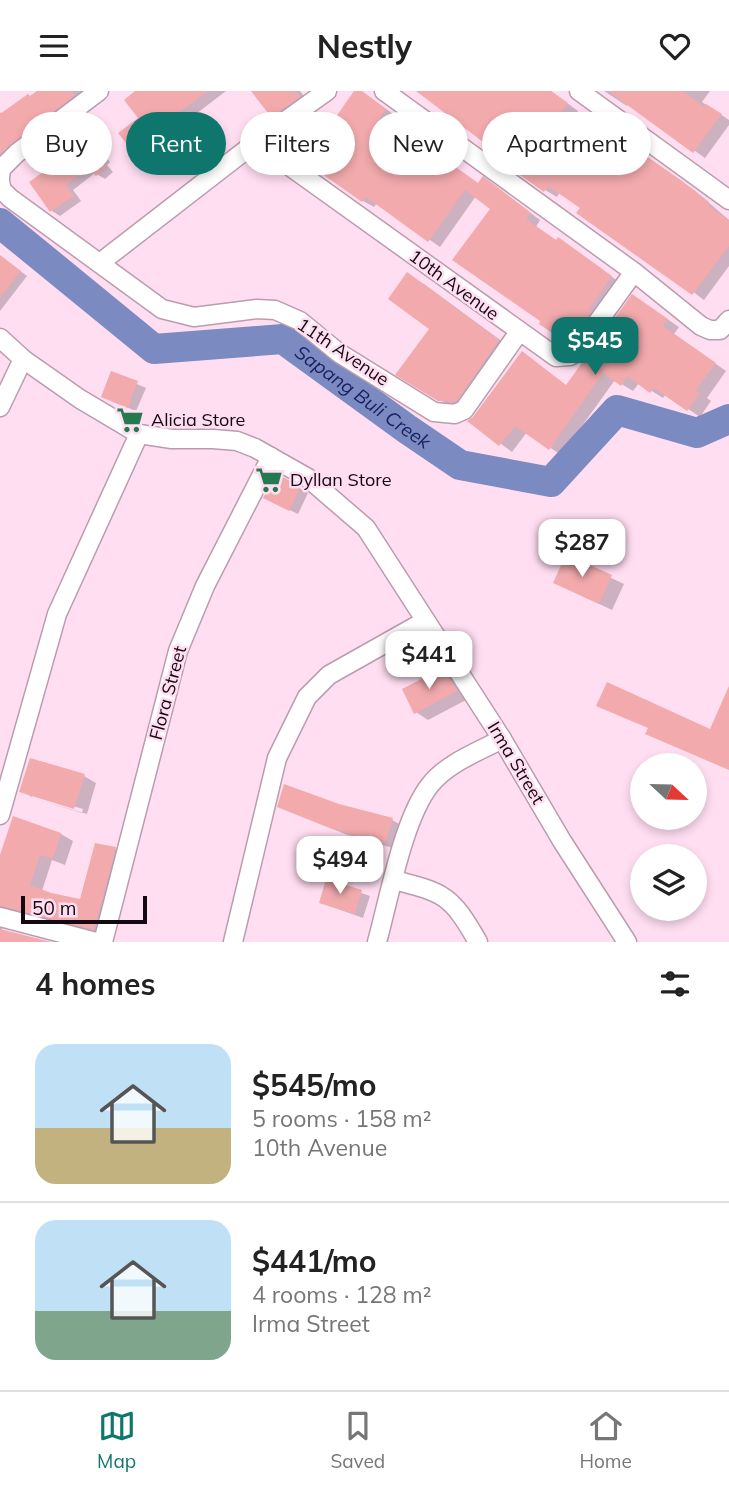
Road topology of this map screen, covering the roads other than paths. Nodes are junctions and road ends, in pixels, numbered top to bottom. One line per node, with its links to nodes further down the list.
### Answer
1 (99, 91): 8 (street)
2 (327, 91): 5 (street)
3 (384, 91): 11 (street)
4 (579, 91): 9 (street)
5 (298, 112)
6 (240, 155): 10 (street)
7 (303, 175): 13 (street, 10th Avenue)
8 (0, 176): 10 (street, 11th Avenue)
9 (729, 200)
10 (101, 262): 13 (street, 11th Avenue)
11 (634, 272): 12 (street); 13 (street, 10th Avenue)
12 (724, 325)
13 (519, 332)
14 (0, 338): 15 (street, Irma Street)
15 (23, 359): 16 (street); 17 (street, Irma Street)
16 (0, 407)
17 (139, 435): 18 (street, Irma Street); 21 (street)
18 (271, 457): 19 (street, Irma Street); 25 (street, Flora Street)
19 (425, 621): 20 (street, Irma Street); 26 (street)
20 (502, 739): 22 (street); 29 (street, Irma Street)
21 (0, 815)
22 (394, 880): 27 (street); 28 (street)
23 (0, 917): 24 (street)
24 (96, 942)
25 (103, 942)
26 (233, 942)
27 (377, 942)
28 (478, 942)
29 (627, 942)

